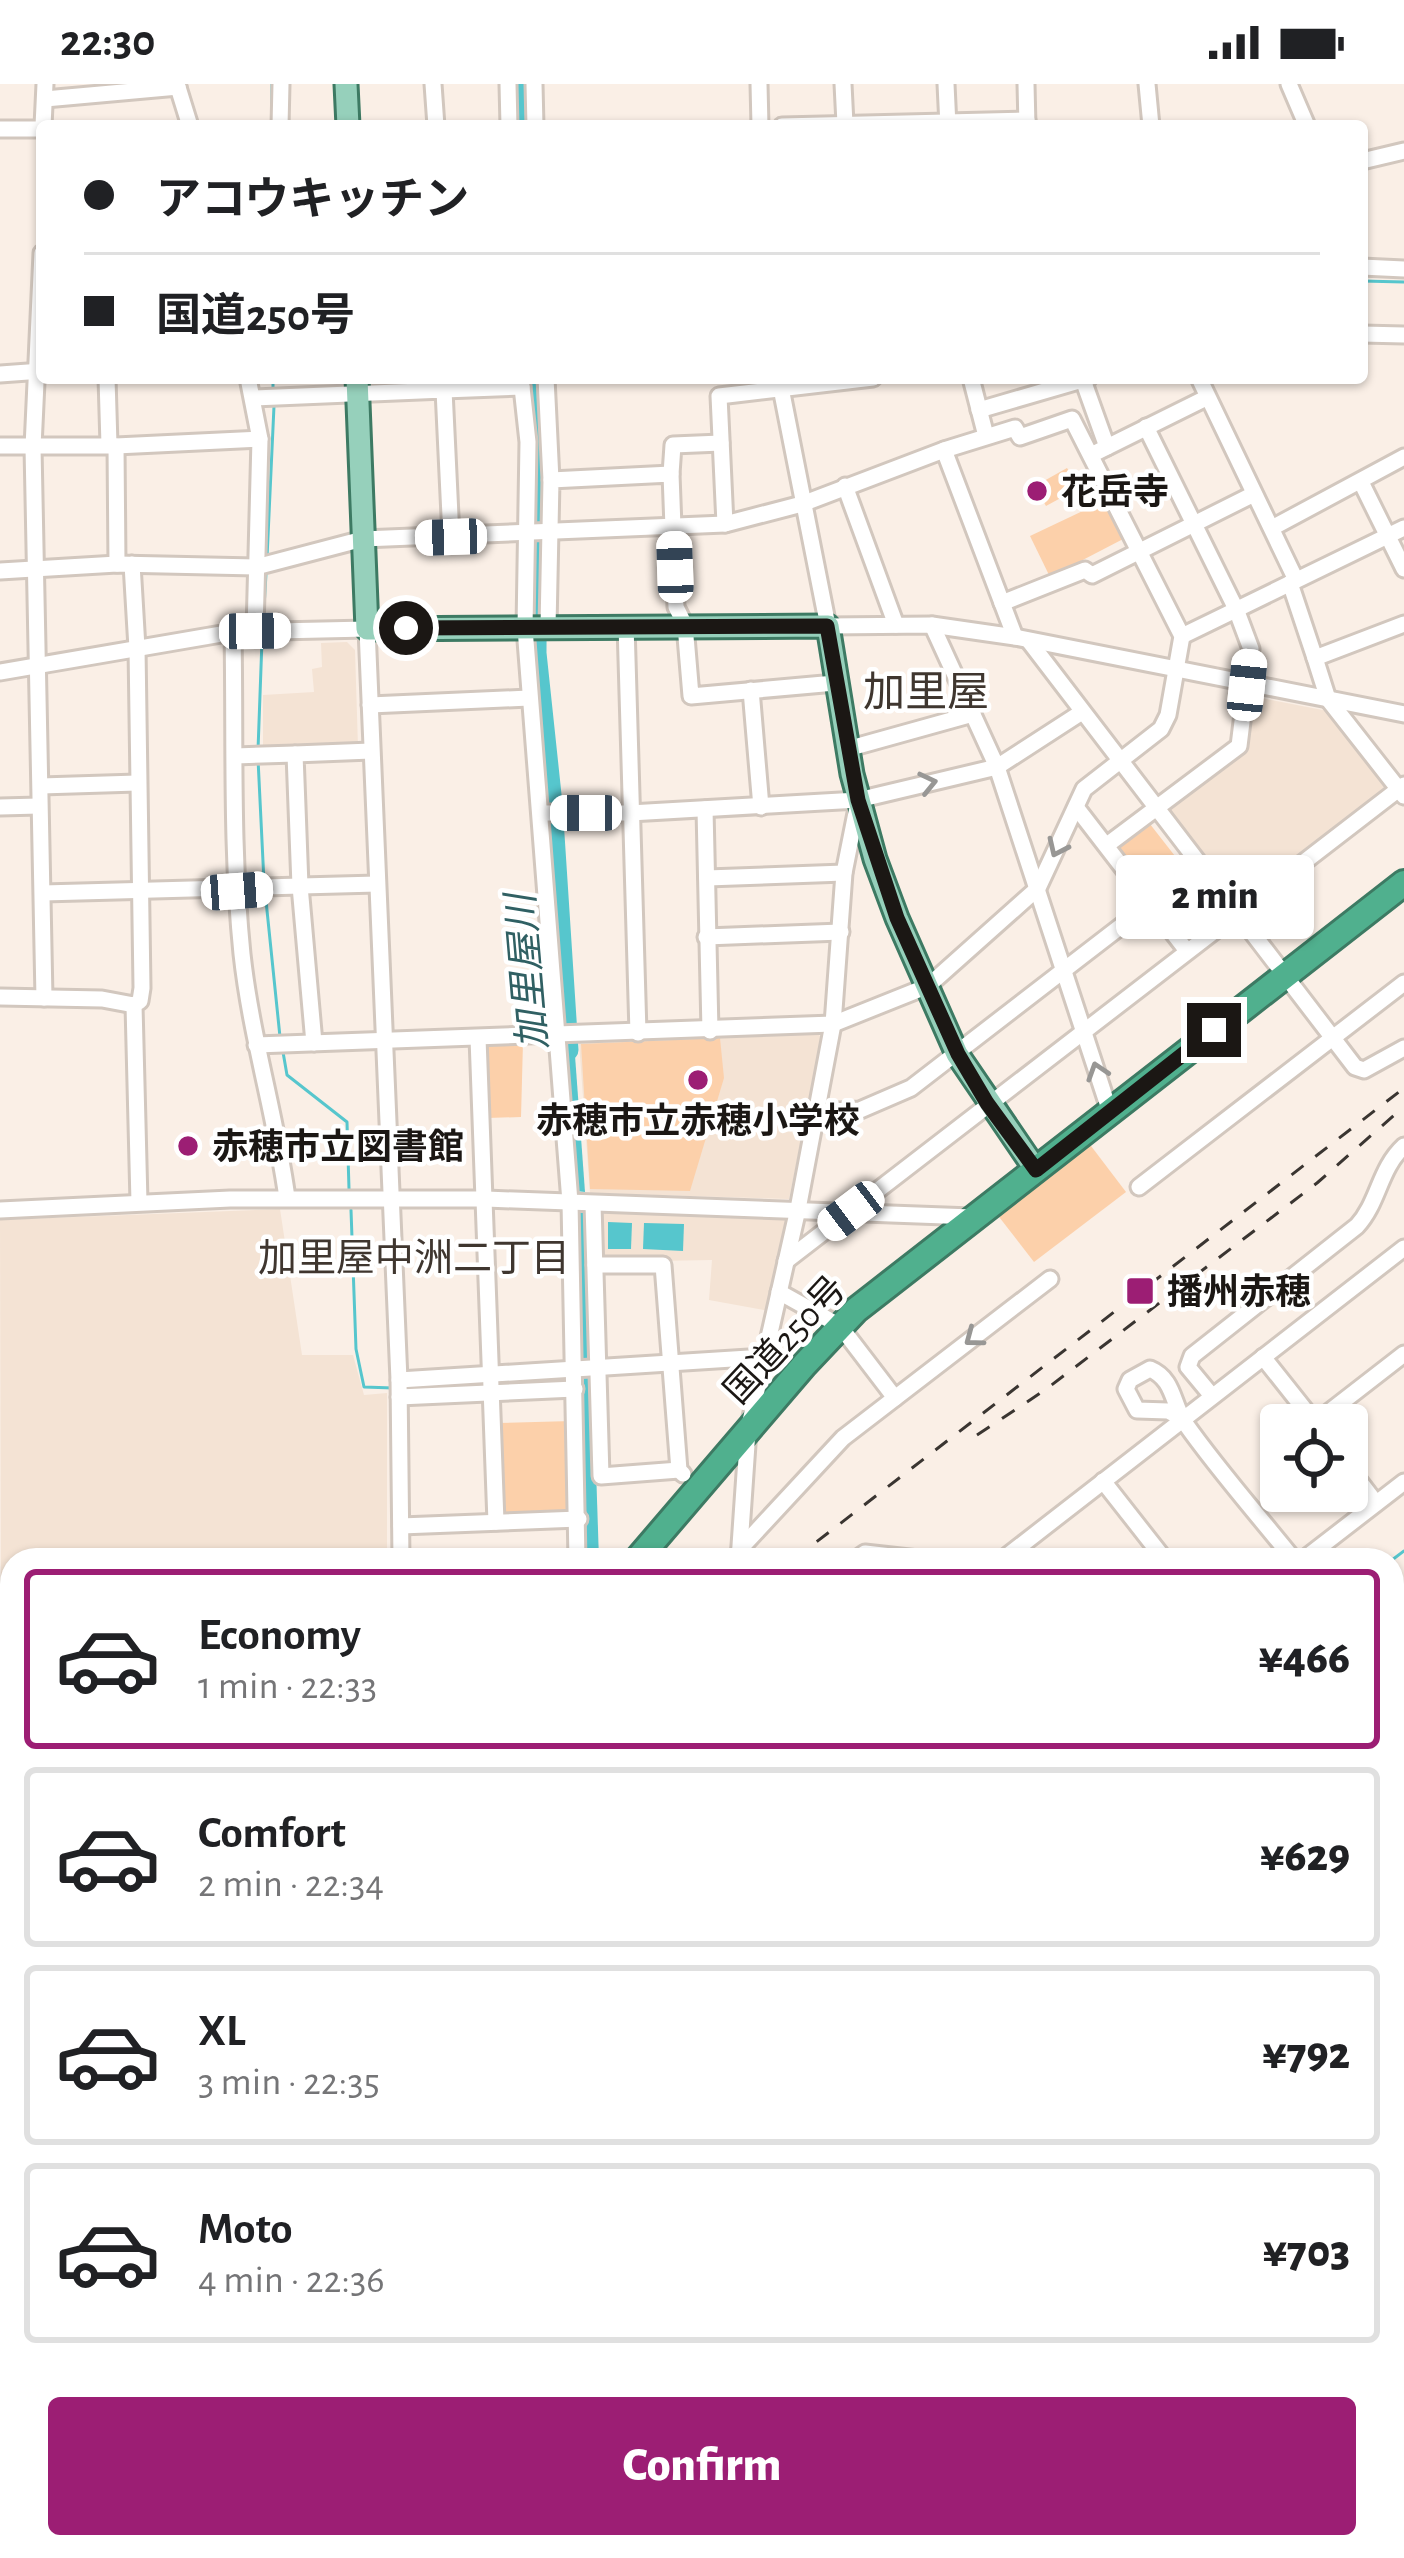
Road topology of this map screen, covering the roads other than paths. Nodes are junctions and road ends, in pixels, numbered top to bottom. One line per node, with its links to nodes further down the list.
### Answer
1 (281, 84): 15 (street)
2 (346, 84): 16 (main road)
3 (434, 84): 17 (street)
4 (508, 84): 18 (street)
5 (534, 84): 19 (street)
6 (758, 84): 20 (street)
7 (843, 84): 21 (street)
8 (946, 84): 22 (street)
9 (1026, 84): 23 (street)
10 (1148, 84): 24 (street)
11 (1289, 84): 25 (street)
12 (177, 86): 13 (street); 14 (street)
13 (45, 91)
14 (188, 120)
15 (280, 120)
16 (348, 120)
17 (436, 120)
18 (509, 120)
19 (536, 120)
20 (760, 120)
21 (845, 120)
22 (948, 120)
23 (1027, 120)
24 (1151, 120)
25 (1304, 120)
26 (36, 128): 27 (street)
27 (0, 129)
28 (1404, 152): 29 (street)
29 (1368, 160)
30 (1368, 267): 31 (street)
31 (1404, 269)
32 (1368, 334): 33 (street)
33 (1404, 335)
34 (36, 371): 35 (street)
35 (0, 374)
36 (39, 384): 59 (street)
37 (108, 384): 58 (street)
38 (250, 384): 50 (street)
39 (279, 384): 49 (street)
40 (444, 384): 48 (street); 77 (street)
41 (522, 384): 75 (street)
42 (546, 384): 65 (street)
43 (779, 384): 56 (street); 69 (street)
44 (972, 384): 52 (street)
45 (1069, 384): 52 (street)
46 (1088, 384): 60 (street)
47 (1201, 384): 51 (street)
48 (358, 387): 49 (street); 78 (main road)
49 (280, 397): 50 (street)
50 (253, 398): 55 (street)
51 (1206, 398): 53 (street); 68 (street)
52 (979, 410): 54 (street)
53 (1146, 428): 60 (street); 71 (street)
54 (986, 436): 61 (street); 62 (street)
55 (260, 439): 58 (street); 81 (street)
56 (721, 443): 64 (street); 70 (street)
57 (0, 446): 59 (street)
58 (113, 446): 59 (street); 80 (street)
59 (33, 447): 84 (street)
60 (1107, 447): 62 (street)
61 (944, 450): 67 (street); 86 (street)
62 (1090, 455): 79 (street)
63 (1404, 457): 66 (street)
64 (671, 474): 65 (street); 72 (street)
65 (550, 480): 76 (street)
66 (1361, 482): 73 (street); 74 (street)
67 (845, 486): 69 (street); 91 (street)
68 (1254, 494): 71 (street); 73 (street)
69 (802, 504): 70 (street); 93 (street)
70 (725, 524): 72 (street)
71 (1194, 524): 79 (street); 87 (street)
72 (674, 527): 76 (street); 90 (street)
73 (1271, 528): 85 (street)
74 (1396, 532): 82 (street); 85 (street)
75 (526, 533): 76 (street); 77 (street); 96 (street)
76 (550, 533): 94 (street)
77 (451, 537): 78 (street)
78 (363, 539): 81 (street); 95 (main road)
79 (1140, 551): 86 (street); 99 (street)
80 (124, 564): 81 (street); 84 (street); 101 (street)
81 (256, 567): 97 (street)
82 (1404, 569)
83 (0, 571): 84 (street)
84 (36, 572): 103 (street)
85 (1293, 581): 87 (street); 102 (street)
86 (1002, 603): 100 (street)
87 (1236, 609): 99 (street); 107 (street)
88 (1404, 624): 102 (street)
89 (626, 625): 90 (main road); 94 (main road); 132 (street)
90 (685, 625): 93 (main road); 108 (street)
91 (896, 625): 92 (street); 93 (street)
92 (932, 625): 100 (street); 113 (street)
93 (827, 626): 106 (main road)
94 (548, 627): 96 (main road)
95 (367, 628): 96 (main road); 97 (street); 111 (street)
96 (524, 628): 109 (street)
97 (255, 631): 98 (street)
98 (233, 632): 101 (street); 118 (street)
99 (1182, 636): 104 (street)
100 (1022, 639): 104 (street); 112 (street)
101 (137, 648): 103 (street); 121 (street)
102 (1316, 658): 110 (street)
103 (38, 665): 105 (street); 122 (street)
104 (1178, 670): 107 (street); 119 (street)
105 (0, 672)
106 (836, 683): 108 (street); 115 (main road)
107 (1247, 685): 110 (street); 130 (street)
108 (751, 690): 126 (street)
109 (529, 698): 111 (street); 131 (street)
110 (1328, 699): 114 (street); 123 (street)
111 (370, 705): 116 (street)
112 (1082, 712): 119 (street); 120 (street)
113 (973, 714): 115 (street); 120 (street)
114 (1404, 714)
115 (847, 748): 124 (main road)
116 (371, 751): 117 (street); 138 (street)
117 (296, 754): 118 (street); 139 (street)
118 (235, 756): 141 (street)
119 (1119, 760): 128 (street); 130 (street)
120 (997, 767): 124 (street, one-way to 120); 140 (street)
121 (137, 783): 122 (street); 142 (street)
122 (41, 786): 125 (street)
123 (1402, 790): 145 (street)
124 (858, 800): 126 (street); 134 (main road); 135 (street)
125 (39, 806): 127 (street); 143 (street)
126 (761, 806): 129 (street)
127 (0, 807)
128 (1076, 807): 133 (street); 140 (street, one-way to 140)
129 (705, 809): 132 (street); 136 (street)
130 (1156, 809): 133 (street); 145 (street)
131 (541, 813): 132 (street); 160 (street)
132 (630, 813): 159 (street)
133 (1107, 845): 144 (street)
134 (875, 859): 135 (street); 152 (main road)
135 (845, 866): 136 (street); 146 (street)
136 (707, 878): 147 (street)
137 (1404, 883): 150 (highway, 国道250号)
138 (377, 884): 139 (street); 163 (street)
139 (300, 886): 141 (street); 164 (street)
140 (1038, 888): 149 (street); 152 (street)
141 (237, 891): 142 (street); 165 (street)
142 (141, 892): 143 (street); 155 (street)
143 (43, 893): 154 (street)
144 (1151, 903): 148 (street); 149 (street)
145 (1237, 913): 148 (street); 150 (street)
146 (842, 932): 147 (street); 156 (street)
147 (706, 937): 157 (street)
148 (1187, 951): 158 (street)
149 (1064, 969): 158 (street); 167 (street)
150 (1285, 976): 162 (street); 170 (highway, 国道250号)
151 (1404, 983): 162 (street)
152 (928, 986): 156 (street); 167 (main road)
153 (0, 997): 154 (street)
154 (44, 998): 155 (street)
155 (134, 1005): 177 (street)
156 (833, 1024): 157 (street); 169 (street)
157 (710, 1030): 159 (street)
158 (1084, 1030): 168 (street); 170 (street, one-way to 158)
159 (638, 1033): 160 (street)
160 (565, 1035): 161 (street); 178 (street)
161 (478, 1038): 163 (street); 176 (street)
162 (1332, 1038): 166 (street); 173 (street)
163 (383, 1040): 164 (street); 175 (street)
164 (314, 1042): 165 (street)
165 (256, 1046): 174 (street)
166 (1404, 1048)
167 (958, 1054): 168 (main road); 169 (street)
168 (987, 1103): 172 (main road); 181 (street)
169 (817, 1112): 179 (street)
170 (1110, 1112): 172 (highway, 国道250号)
171 (1404, 1146): 196 (street)
172 (1036, 1170): 182 (highway, 国道250号)
173 (1139, 1187)
174 (287, 1198): 175 (street); 177 (street)
175 (390, 1198): 176 (street); 195 (street)
176 (486, 1199): 178 (street); 194 (street)
177 (139, 1202): 180 (street)
178 (581, 1203): 179 (street); 185 (street); 193 (street)
179 (798, 1209): 181 (street); 184 (street)
180 (0, 1210)
181 (851, 1211): 182 (street); 184 (street)
182 (972, 1217): 188 (highway, 国道250号)
183 (1404, 1248): 191 (street)
184 (786, 1261): 187 (street)
185 (595, 1265): 192 (street); 193 (street)
186 (1051, 1279): 197 (street, one-way to 197)
187 (779, 1292): 188 (street); 190 (street)
188 (840, 1326): 197 (street); 201 (highway, 国道250号)
189 (1404, 1354): 199 (street)
190 (765, 1357): 192 (street); 201 (street)
191 (1263, 1358): 196 (street); 198 (street)
192 (670, 1364): 193 (street); 202 (street)
193 (581, 1376): 194 (street); 202 (street); 208 (street)
194 (493, 1384): 195 (street); 209 (street)
195 (399, 1389): 210 (street)
196 (1212, 1396): 200 (street)
197 (895, 1398): 215 (street)
198 (1300, 1404)
199 (1341, 1404)
200 (1183, 1419): 203 (street); 218 (street)
201 (748, 1430): 205 (highway, 国道250号); 214 (street)
202 (679, 1470): 205 (street)
203 (1103, 1480): 216 (street); 217 (street)
204 (1404, 1482): 207 (street)
205 (698, 1489): 213 (highway, 国道250号)
206 (1368, 1493): 207 (street)
207 (1376, 1503): 219 (street)
208 (579, 1519): 209 (street); 212 (street)
209 (496, 1522): 210 (street)
210 (401, 1526): 211 (street)
211 (401, 1548)
212 (578, 1548)
213 (647, 1548)
214 (739, 1548)
215 (744, 1548)
216 (1017, 1548)
217 (1149, 1548)
218 (1285, 1548)
219 (1318, 1548)

